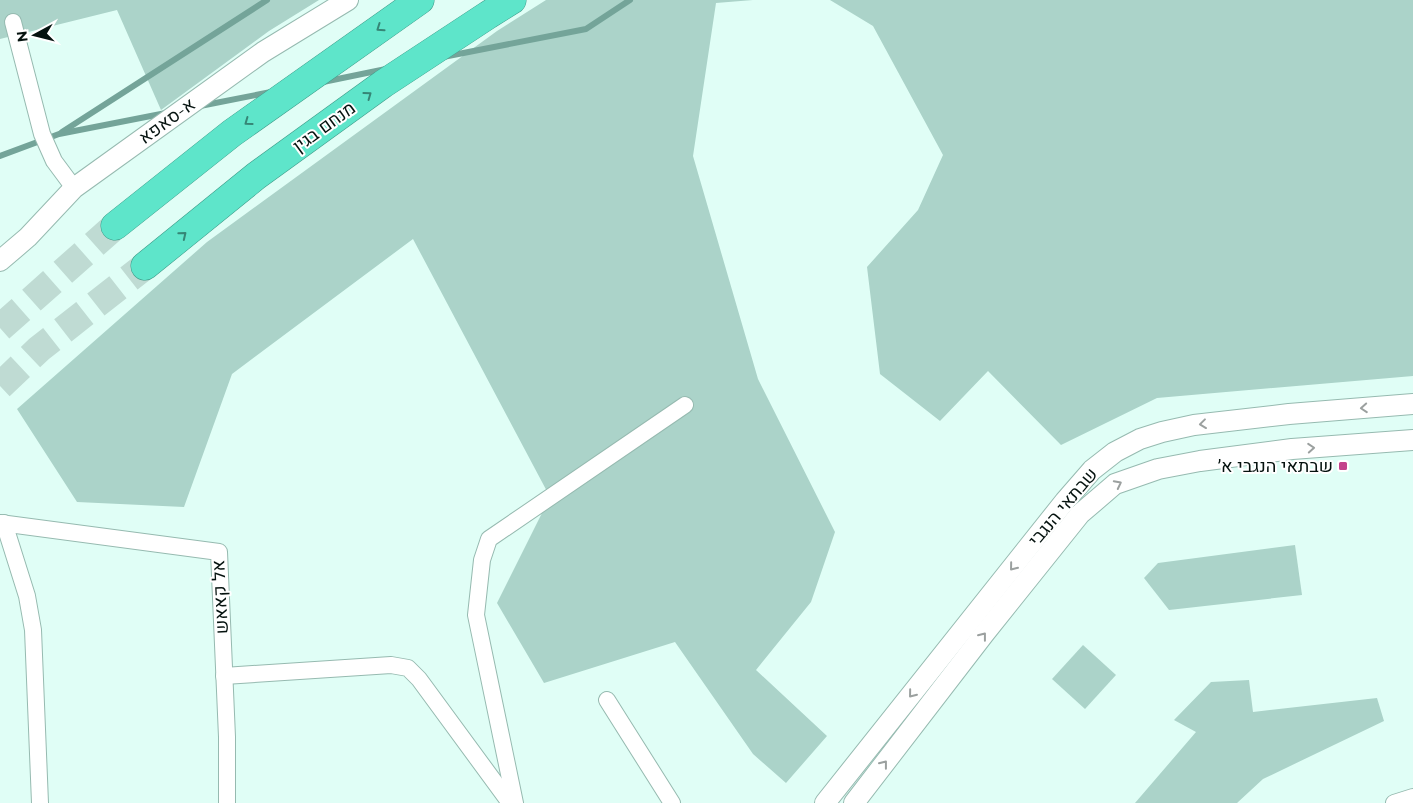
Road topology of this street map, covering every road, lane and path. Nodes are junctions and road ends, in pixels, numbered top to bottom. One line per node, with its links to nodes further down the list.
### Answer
1 (348, 0): 5 (street, א-סאפא)
2 (420, 0): 6 (highway, one-way to 6)
3 (512, 0): 8 (highway, מנחם בגין, one-way to 3)
4 (13, 22): 5 (street)
5 (74, 188): 7 (street, א-סאפא)
6 (115, 226)
7 (0, 261)
8 (145, 266)
9 (1413, 404): 21 (street, שבתאי הנגבי, one-way to 21)
10 (684, 405): 19 (street)
11 (1413, 440): 22 (street, שבתאי הנגבי, one-way to 11)
12 (2, 523): 13 (street, אל קאאש); 16 (street)
13 (224, 676): 17 (street, אל קאאש); 18 (street)
14 (607, 700): 20 (street)
15 (1413, 797): 23 (street)
16 (40, 803)
17 (227, 803)
18 (510, 803)
19 (515, 803)
20 (672, 803)
21 (825, 803)
22 (854, 803)
23 (1394, 803)

